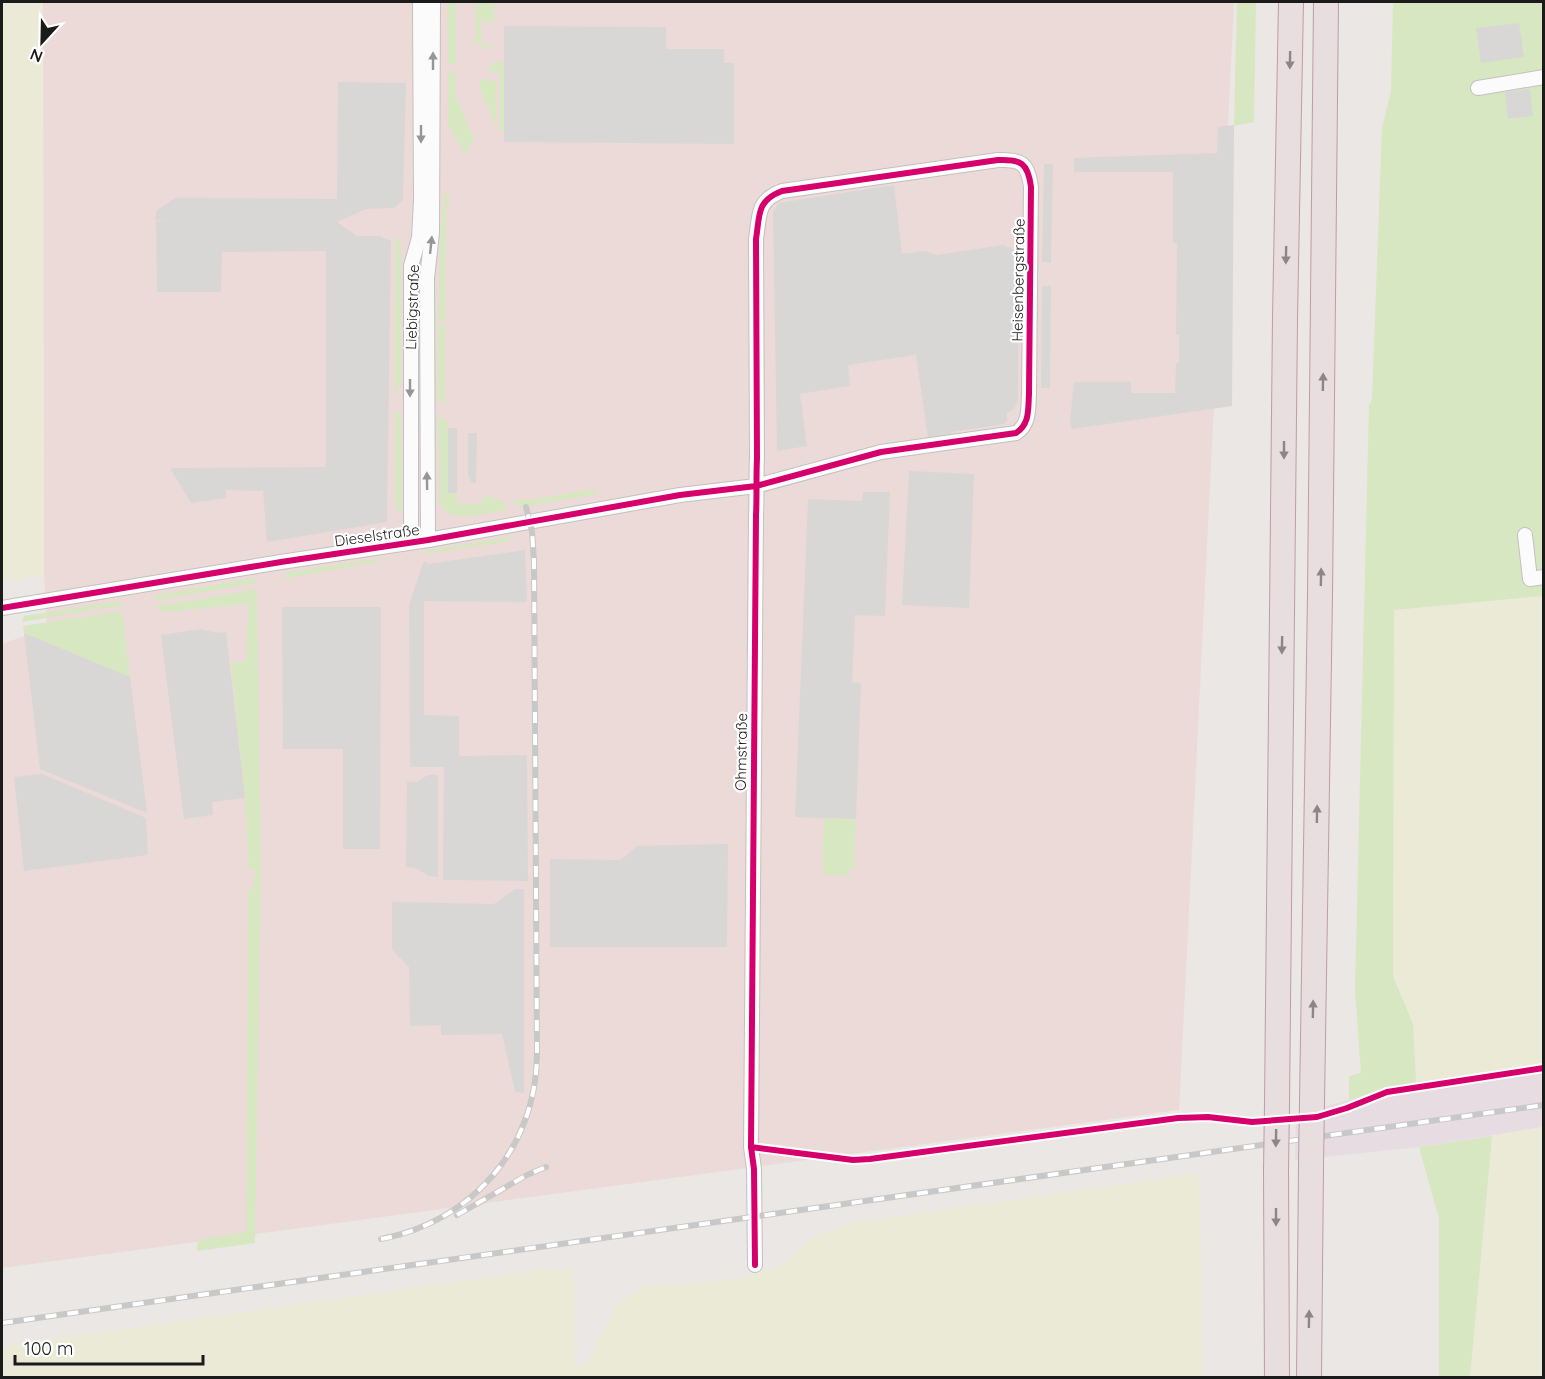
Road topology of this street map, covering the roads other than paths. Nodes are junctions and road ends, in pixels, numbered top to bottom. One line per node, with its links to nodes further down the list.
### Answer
1 (420, 2): 11 (street, Liebigstraße, one-way to 11)
2 (434, 2): 10 (street, Liebigstraße, one-way to 2)
3 (1291, 2): 15 (highway, one-way to 15, bridge)
4 (1326, 2): 16 (highway, one-way to 4, bridge)
5 (1544, 77): 6 (street)
6 (1478, 88)
7 (756, 239): 8 (street, Ohmstraße); 8 (street, Heisenbergstraße)
8 (756, 486): 10 (street, Dieselstraße); 14 (street, Ohmstraße)
9 (1525, 536): 12 (street)
10 (428, 540): 11 (street, Dieselstraße)
11 (411, 542): 13 (street, Dieselstraße)
12 (1544, 577)
13 (2, 608)
14 (755, 1265)
15 (1277, 1377)
16 (1309, 1377)

